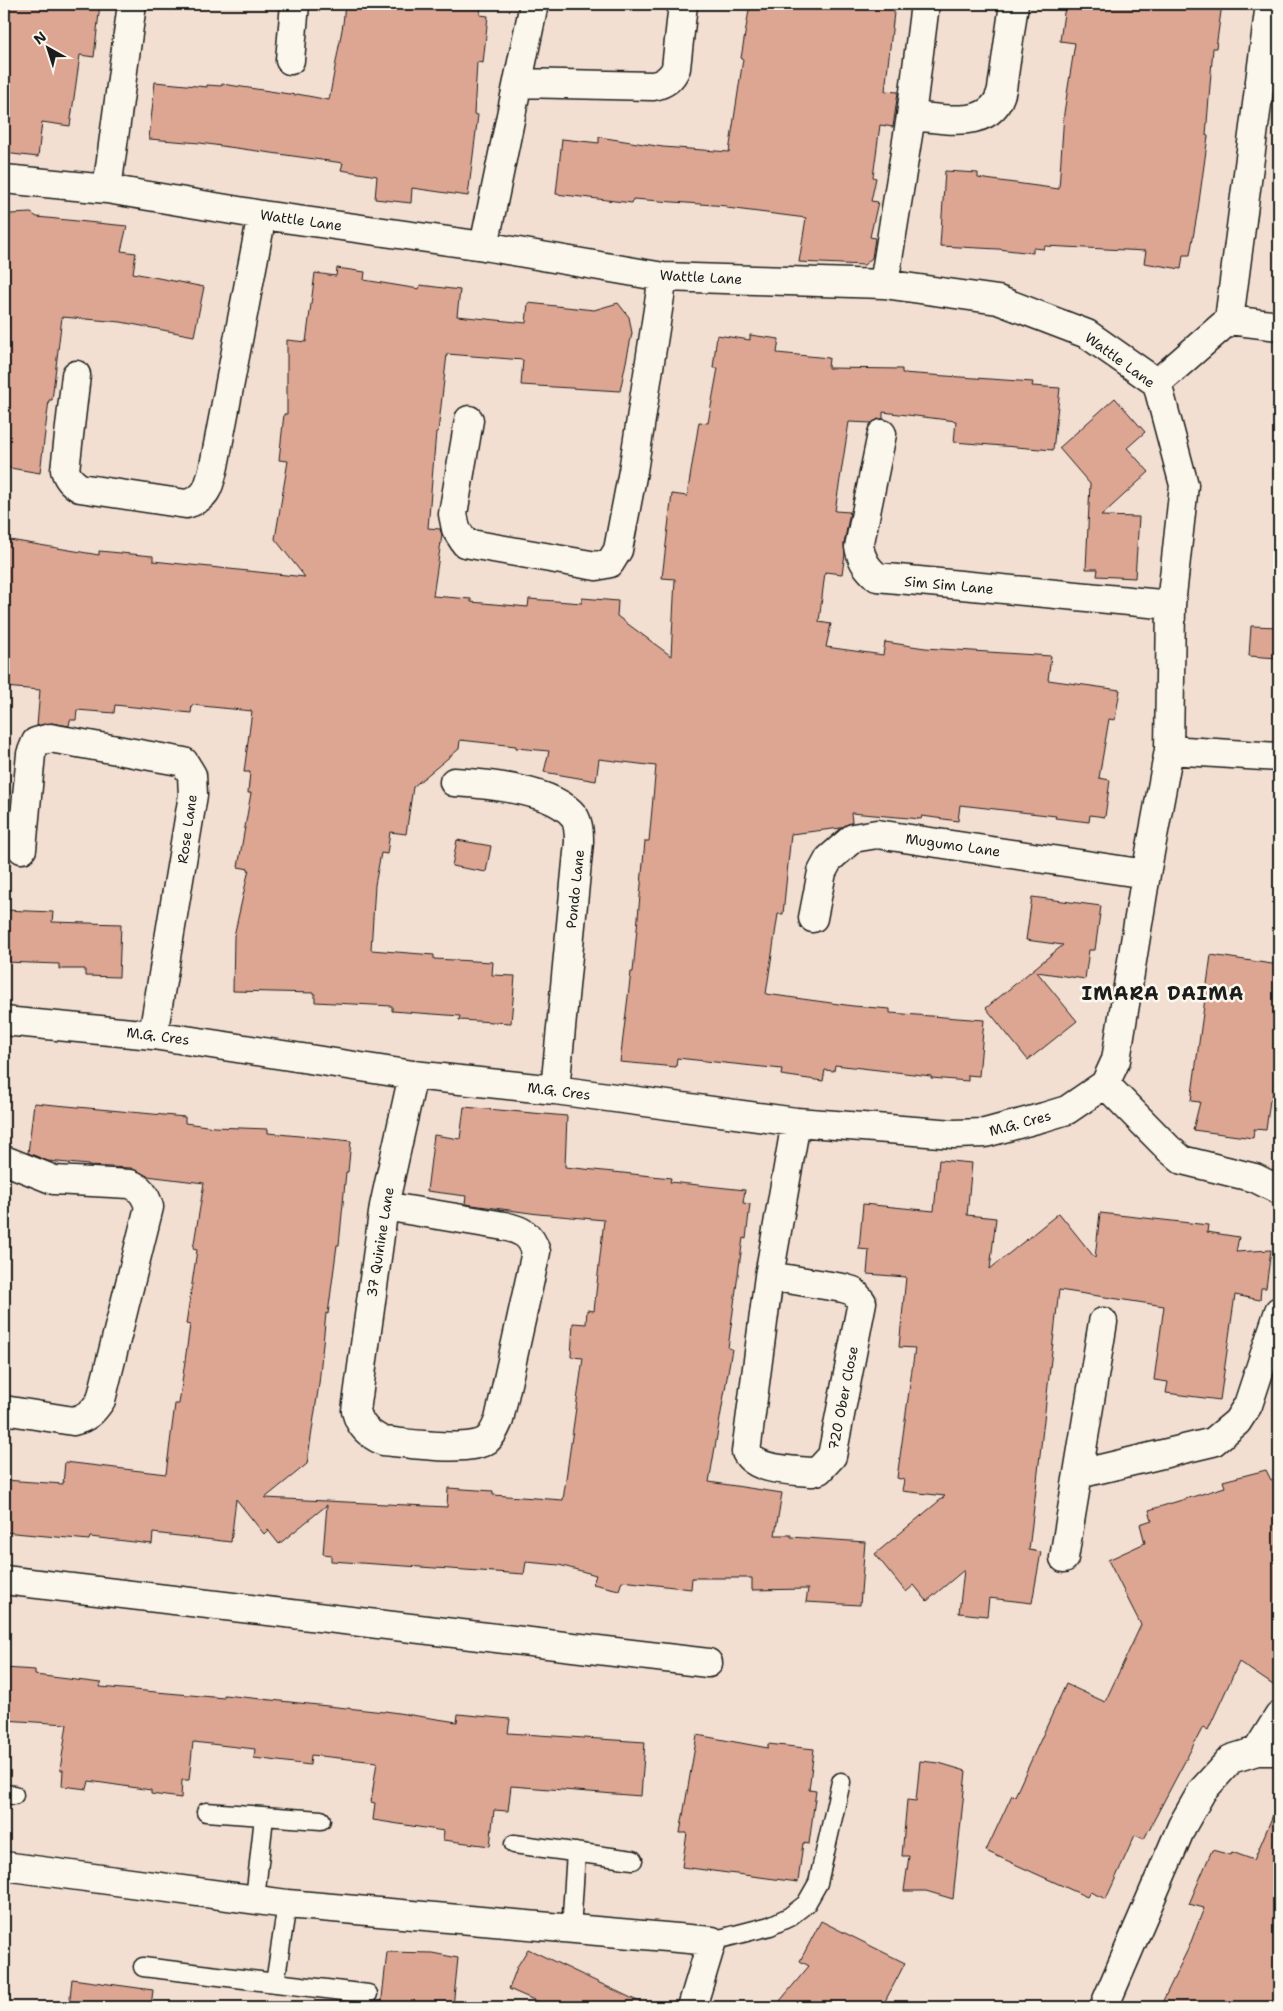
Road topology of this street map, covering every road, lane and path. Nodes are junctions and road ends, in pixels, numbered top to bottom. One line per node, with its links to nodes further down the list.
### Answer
1 (132, 4): 12 (street)
2 (295, 4): 8 (street)
3 (534, 4): 9 (street)
4 (683, 4): 9 (street)
5 (926, 4): 10 (street)
6 (1014, 4): 10 (street)
7 (1270, 4): 17 (street)
8 (290, 60)
9 (518, 83): 14 (street)
10 (912, 116): 16 (street)
11 (4, 179): 12 (street, Wattle Lane)
12 (107, 189): 13 (street, Wattle Lane)
13 (262, 215): 14 (street, Wattle Lane); 19 (street)
14 (484, 246): 15 (street, Wattle Lane)
15 (664, 276): 16 (street, Wattle Lane); 21 (street)
16 (884, 284): 20 (street, Wattle Lane)
17 (1230, 320): 18 (street); 20 (street)
18 (1279, 326)
19 (76, 375)
20 (1157, 383): 23 (street, Wattle Lane)
21 (469, 420)
22 (882, 434): 23 (street, Sim Sim Lane)
23 (1172, 605): 24 (street, Wattle Lane)
24 (1169, 750): 25 (street); 28 (street, Wattle Lane)
25 (1279, 757)
26 (454, 782): 34 (street, Pondo Lane)
27 (22, 849): 31 (street, Rose Lane)
28 (1146, 874): 29 (street, Mugumo Lane); 33 (street, Wattle Lane)
29 (813, 918)
30 (4, 1022): 31 (street, M.G. Cres)
31 (153, 1034): 32 (street, M.G. Cres)
32 (413, 1075): 34 (street, M.G. Cres); 38 (street, 37 Quinine Lane)
33 (1105, 1084): 35 (street, M.G. Cres); 37 (street)
34 (555, 1090): 35 (street, M.G. Cres)
35 (796, 1122): 39 (street)
36 (4, 1160): 42 (street)
37 (1279, 1190)
38 (384, 1206): 38 (street, 37 Quinine Lane)
39 (769, 1276): 39 (street, 720 Ober Close)
40 (1279, 1311): 43 (street)
41 (1103, 1322): 43 (street)
42 (4, 1410)
43 (1079, 1474): 44 (street)
44 (1064, 1558)
45 (4, 1580): 46 (street)
46 (708, 1663)
47 (1279, 1716): 48 (street)
48 (1268, 1751): 65 (street)
49 (841, 1782): 60 (lane)
50 (206, 1812): 51 (lane)
51 (264, 1817): 52 (lane); 57 (lane)
52 (321, 1820)
53 (514, 1844): 54 (lane)
54 (576, 1852): 55 (lane); 59 (lane)
55 (633, 1860)
56 (4, 1866): 57 (street)
57 (255, 1899): 58 (street)
58 (287, 1904): 59 (street); 62 (lane)
59 (572, 1930): 60 (street)
60 (712, 1941): 64 (street)
61 (144, 1967): 62 (lane)
62 (275, 1983): 63 (lane)
63 (368, 1994)
64 (692, 2007)
65 (1104, 2007)

